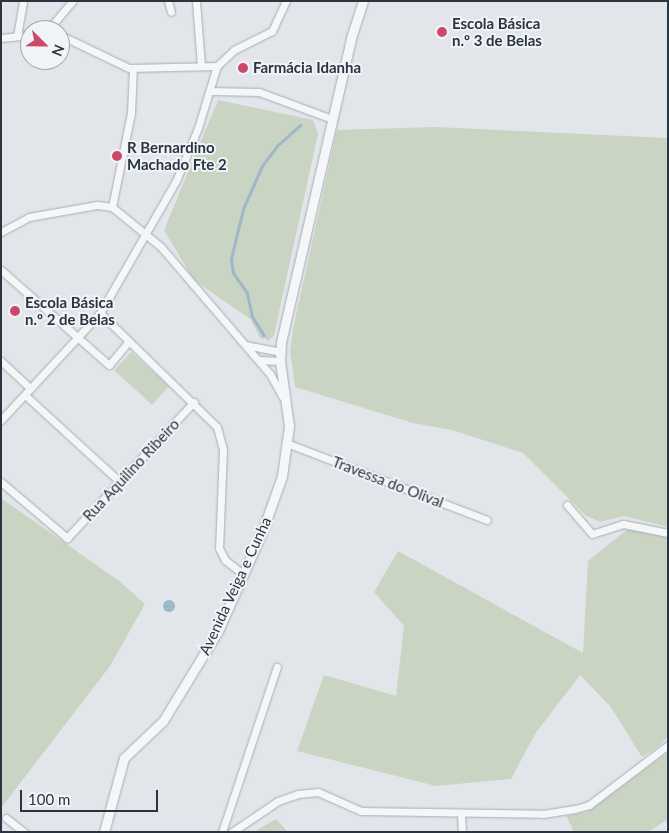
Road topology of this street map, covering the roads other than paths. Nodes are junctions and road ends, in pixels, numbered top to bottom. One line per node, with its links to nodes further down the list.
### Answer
1 (23, 1): 9 (street)
2 (72, 1): 8 (street)
3 (168, 1): 7 (street)
4 (196, 1): 13 (street)
5 (286, 1): 14 (street)
6 (363, 1): 17 (street)
7 (171, 12)
8 (56, 20)
9 (17, 36): 10 (street); 11 (street)
10 (20, 36)
11 (1, 38)
12 (70, 40): 15 (street)
13 (201, 66): 14 (street); 15 (street)
14 (217, 66): 16 (street)
15 (133, 68): 18 (street)
16 (210, 91): 17 (street); 20 (street)
17 (332, 119): 26 (street)
18 (112, 207): 19 (street); 20 (street, Avenida Veiga e Cunha)
19 (1, 232)
20 (146, 234): 22 (street); 25 (street, Avenida Veiga e Cunha)
21 (1, 270): 23 (street)
22 (100, 313): 23 (street); 24 (street)
23 (77, 337): 24 (street); 29 (street)
24 (129, 341): 30 (street)
25 (245, 345): 26 (street); 27 (street, Avenida Veiga e Cunha)
26 (280, 356): 27 (street); 31 (street)
27 (256, 358): 31 (street, Avenida Veiga e Cunha)
28 (1, 360): 29 (street)
29 (27, 391): 32 (street); 35 (street)
30 (194, 402): 35 (street, Rua Aquilino Ribeiro); 39 (street)
31 (287, 404): 33 (street, Avenida Veiga e Cunha)
32 (1, 420)
33 (289, 444): 37 (street, Travessa do Olival); 39 (street, Avenida Veiga e Cunha)
34 (1, 482): 35 (street, Rua Aquilino Ribeiro)
35 (120, 482)
36 (567, 505): 38 (street)
37 (487, 520)
38 (668, 533)
39 (244, 575): 44 (street, Avenida Veiga e Cunha)
40 (277, 667): 46 (street)
41 (668, 746): 42 (street)
42 (461, 813): 47 (street); 48 (street)
43 (6, 818): 45 (street)
44 (104, 829)
45 (24, 832)
46 (222, 832)
47 (232, 832)
48 (462, 832)

